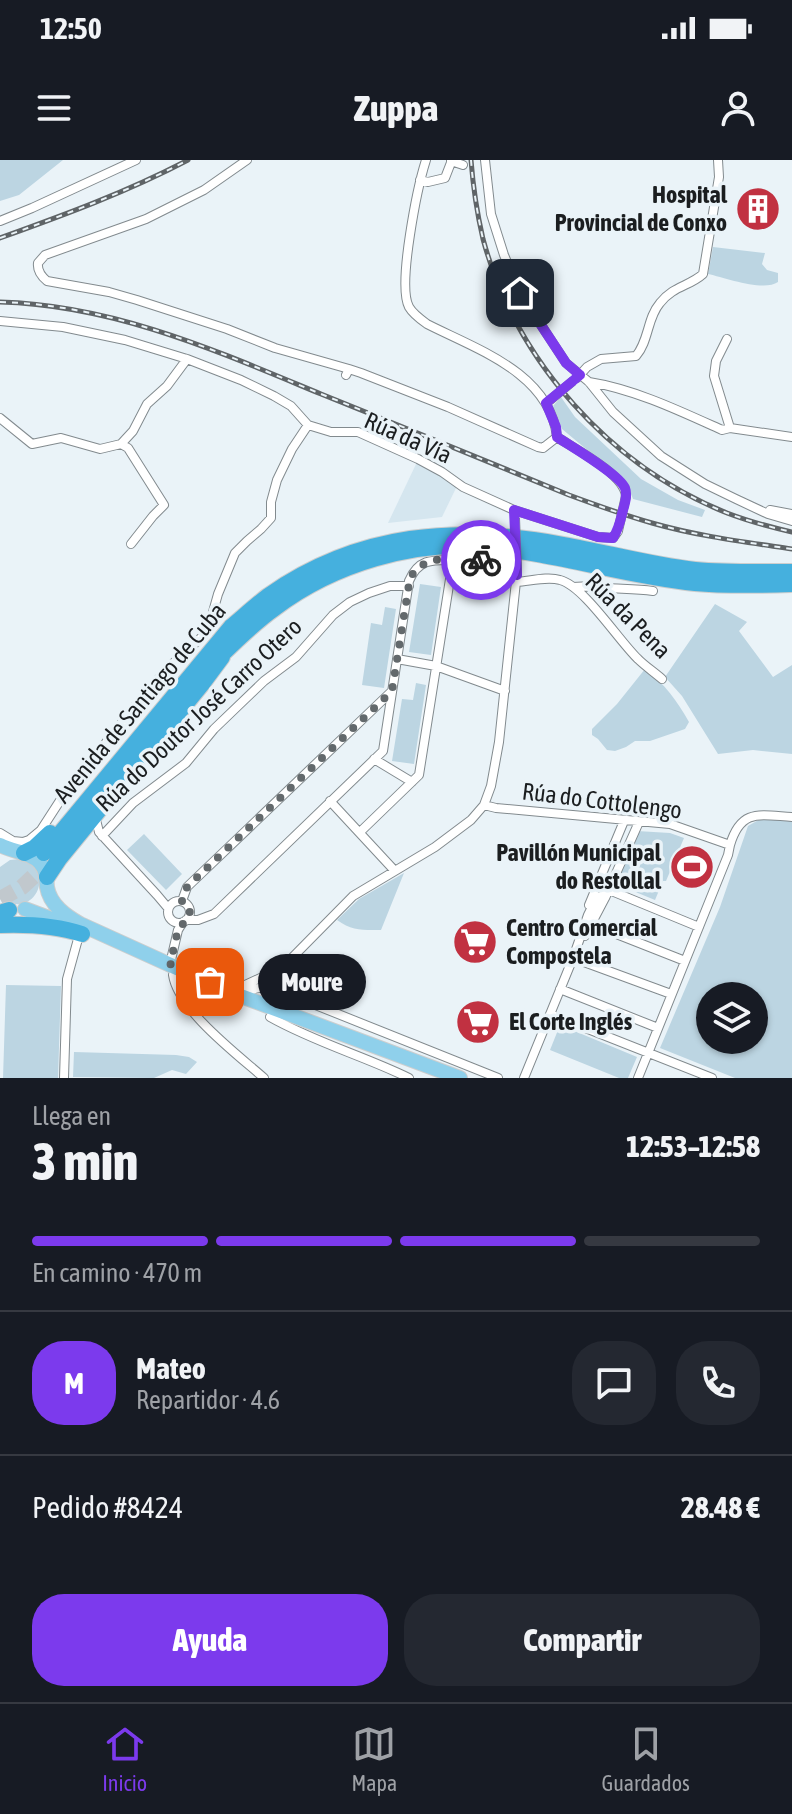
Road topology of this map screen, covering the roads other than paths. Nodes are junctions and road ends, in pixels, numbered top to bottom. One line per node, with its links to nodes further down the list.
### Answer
1 (136, 160): 9 (street)
2 (247, 160): 19 (street)
3 (426, 160): 8 (street)
4 (452, 160): 7 (street); 8 (street)
5 (485, 160): 13 (street)
6 (718, 160): 13 (street)
7 (463, 165)
8 (420, 180): 15 (street)
9 (0, 221)
10 (0, 321): 12 (street, Rúa da Vía)
11 (727, 339): 18 (street)
12 (187, 359): 17 (street, Rúa da Vía); 21 (street)
13 (576, 378): 14 (street); 15 (street, bridge)
14 (589, 382): 18 (street); 22 (street)
15 (548, 402): 19 (street)
16 (0, 418): 21 (street)
17 (308, 425): 23 (street, Rúa da Vía); 55 (street)
18 (730, 428): 20 (street)
19 (557, 437): 23 (street, Rúa da Vía, bridge)
20 (792, 437)
21 (121, 444): 26 (street)
22 (758, 510): 24 (street); 25 (street)
23 (515, 514): 30 (street, bridge)
24 (792, 514)
25 (792, 521)
26 (131, 544)
27 (560, 550): 29 (highway, Avenida de Santiago de Cuba); 32 (highway, Avenida de Santiago de Cuba); 35 (highway, Avenida de Santiago de Cuba); 36 (highway, Avenida de Santiago de Cuba)
28 (453, 560): 30 (street); 31 (street); 38 (street)
29 (792, 572)
30 (517, 576): 33 (street, Rúa da Pena); 41 (street)
31 (409, 582): 37 (street); 52 (street, Rúa do Doutor José Carro Otero)
32 (792, 584)
33 (574, 587): 34 (street); 39 (street, Rúa da Pena)
34 (653, 591)
35 (231, 627): 55 (highway); 58 (highway, Avenida de Santiago de Cuba)
36 (227, 649): 46 (highway); 58 (highway, Avenida de Santiago de Cuba)
37 (397, 659): 38 (street); 40 (street)
38 (436, 666): 41 (street); 43 (street)
39 (662, 679)
40 (392, 691): 42 (street); 60 (street)
41 (505, 691): 45 (street)
42 (374, 759): 43 (street); 44 (street)
43 (412, 782): 50 (street)
44 (330, 801): 50 (street); 63 (street)
45 (484, 805): 48 (street, Rúa do Cottolengo); 57 (street)
46 (95, 815): 52 (street); 58 (highway)
47 (792, 817): 54 (street)
48 (624, 821): 49 (street, Rúa do Cottolengo); 62 (street)
49 (639, 822): 54 (street, Rúa do Cottolengo); 59 (street)
50 (360, 832): 57 (street)
51 (0, 833): 55 (street)
52 (100, 834): 58 (street, Rúa do Doutor José Carro Otero); 60 (street)
53 (0, 845): 55 (main road)
54 (730, 845): 65 (street)
55 (22, 849): 56 (main road); 58 (main road)
56 (0, 859)
57 (394, 870): 67 (street)
58 (48, 872): 61 (main road); 70 (main road)
59 (609, 890): 62 (street); 65 (street)
60 (175, 904): 63 (street); 63 (street)
61 (9, 909): 66 (main road)
62 (590, 920): 68 (street); 69 (street)
63 (182, 921): 70 (street)
64 (0, 927): 66 (highway)
65 (699, 927): 69 (street)
66 (82, 934): 70 (main road); 80 (street)
67 (294, 955): 72 (street); 73 (street)
68 (573, 958): 71 (street); 74 (street)
69 (685, 961): 74 (street)
70 (172, 970): 73 (main road); 76 (main road); 81 (street)
71 (560, 989): 75 (street); 77 (street)
72 (284, 992): 73 (street); 84 (street)
73 (235, 994): 83 (main road)
74 (671, 994): 77 (street)
75 (550, 1014): 78 (street); 85 (street)
76 (270, 1017): 79 (street); 82 (main road)
77 (658, 1028): 78 (street)
78 (648, 1053): 86 (street); 87 (street)
79 (406, 1077)
80 (64, 1078)
81 (264, 1078)
82 (440, 1078)
83 (460, 1078)
84 (498, 1078)
85 (524, 1078)
86 (638, 1078)
87 (712, 1078)

